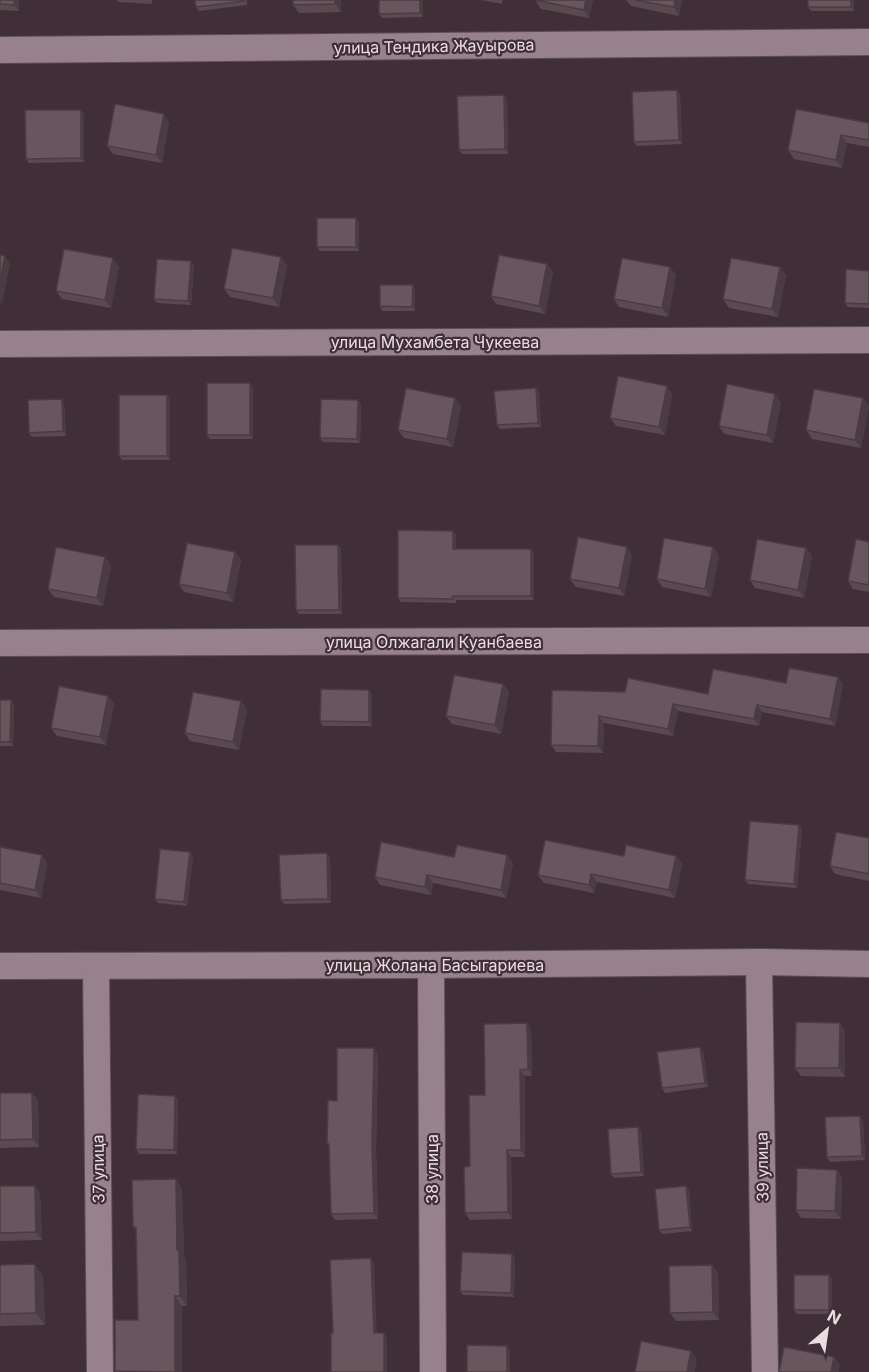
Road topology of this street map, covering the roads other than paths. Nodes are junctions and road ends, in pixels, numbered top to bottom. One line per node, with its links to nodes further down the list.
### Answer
1 (869, 42): 2 (street, улица Тендика Жауырова)
2 (0, 50)
3 (869, 340): 4 (street, улица Мухамбета Чукеева)
4 (0, 344)
5 (869, 640): 6 (street, улица Олжагали Куанбаева)
6 (0, 643)
7 (759, 962): 8 (street, улица Жолана Басыгариева); 9 (street, улица Жолана Басыгариева); 14 (street, 39 улица)
8 (869, 964)
9 (431, 965): 11 (street, улица Жолана Басыгариева); 13 (street, 38 улица)
10 (0, 966): 11 (street, улица Жолана Басыгариева)
11 (96, 966): 12 (street, 37 улица)
12 (100, 1372)
13 (433, 1372)
14 (765, 1372)

